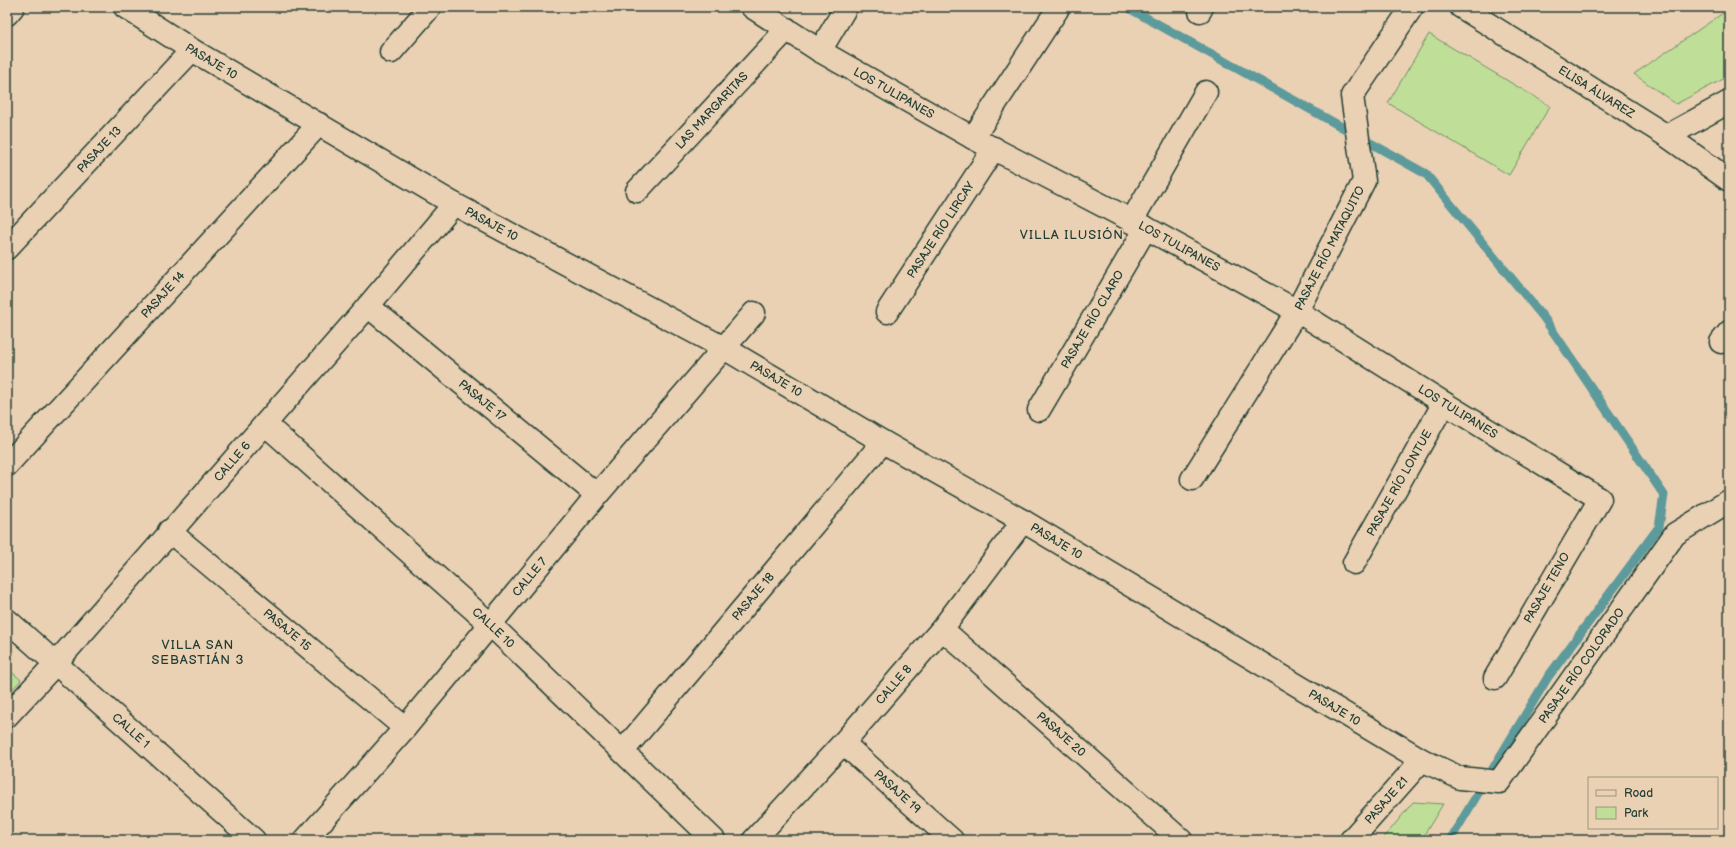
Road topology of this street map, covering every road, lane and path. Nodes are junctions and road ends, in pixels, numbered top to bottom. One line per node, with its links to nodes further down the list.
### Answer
1 (13, 7): 9 (street)
2 (125, 7): 11 (street, PASAJE 10)
3 (430, 7): 13 (street)
4 (752, 7): 10 (street, LOS TULIPANES)
5 (846, 7): 12 (street)
6 (1412, 7): 26 (street, PASAJE RÍO MATAQUITO)
7 (1461, 7): 17 (street, ELISA ÁLVAREZ)
8 (1057, 10): 18 (street)
9 (7, 14)
10 (787, 29): 12 (street, LOS TULIPANES); 21 (street, LAS MARGARITAS)
11 (192, 50): 16 (street, PASAJE 10); 24 (street, PASAJE 13)
12 (820, 51): 18 (street, LOS TULIPANES)
13 (391, 52)
14 (1206, 92): 23 (street, PASAJE RÍO CLARO)
15 (1729, 102): 17 (street)
16 (319, 124): 22 (street, PASAJE 10); 34 (street, PASAJE 14)
17 (1667, 136): 20 (street, ELISA ÁLVAREZ)
18 (973, 138): 19 (street, LOS TULIPANES)
19 (994, 148): 23 (street, LOS TULIPANES); 27 (street, PASAJE RÍO LIRCAY)
20 (1729, 180)
21 (637, 191)
22 (454, 204): 25 (street, CALLE 6); 29 (street, PASAJE 10)
23 (1138, 225): 26 (street, LOS TULIPANES); 31 (street, PASAJE RÍO CLARO)
24 (7, 248)
25 (368, 306): 32 (street, CALLE 6); 36 (street, PASAJE 17)
26 (1297, 311): 30 (street, LOS TULIPANES); 35 (street, PASAJE RÍO MATAQUITO)
27 (887, 312)
28 (754, 313): 29 (street, CALLE 7)
29 (724, 348): 33 (street, PASAJE 10); 36 (street, CALLE 7)
30 (1444, 403): 37 (street, LOS TULIPANES); 41 (street, PASAJE RÍO LONTUE)
31 (1038, 410)
32 (265, 424): 40 (street, CALLE 6); 43 (street, CALLE 10)
33 (883, 442): 39 (street, PASAJE 10); 50 (street, PASAJE 18)
34 (7, 465)
35 (1192, 479)
36 (597, 495): 43 (street, CALLE 7)
37 (1600, 499): 46 (street, PASAJE TENO)
38 (1729, 501): 51 (street, PASAJE RÍO COLORADO)
39 (1023, 521): 44 (street, CALLE 8); 51 (street, PASAJE 10)
40 (169, 532): 45 (street, CALLE 6); 48 (street, PASAJE 15)
41 (1354, 563)
42 (7, 620): 45 (street, CALLE 1)
43 (491, 625): 48 (street, CALLE 7); 50 (street, CALLE 10)
44 (942, 629): 49 (street, CALLE 8); 57 (street, PASAJE 20)
45 (56, 663): 47 (street, CALLE 6); 52 (street, CALLE 1)
46 (1494, 678)
47 (7, 716)
48 (405, 728): 53 (street, CALLE 7)
49 (843, 742): 55 (street, CALLE 8); 56 (street, PASAJE 19)
50 (623, 751): 54 (street, CALLE 10)
51 (1422, 760): 58 (street, PASAJE 21)
52 (254, 840)
53 (305, 840)
54 (714, 840)
55 (754, 840)
56 (952, 840)
57 (1181, 840)
58 (1352, 840)

